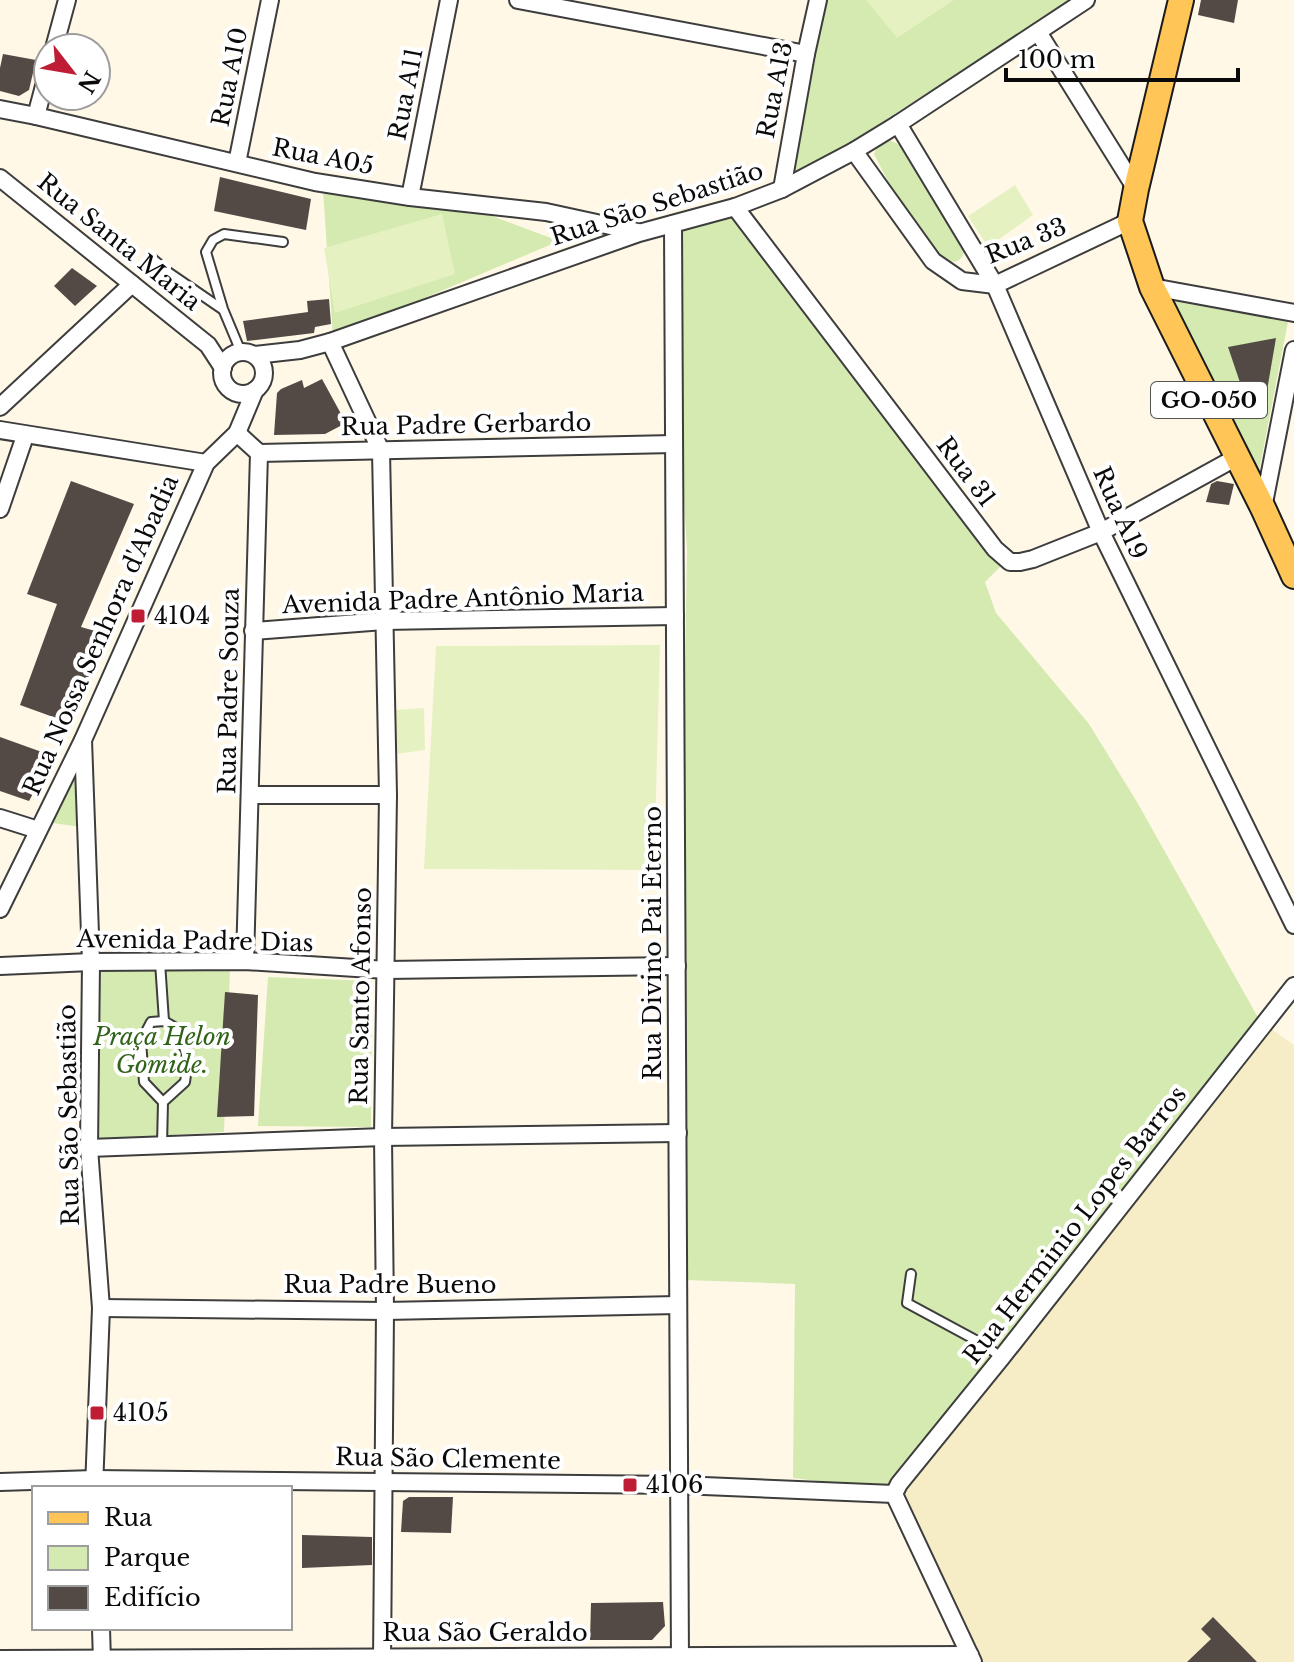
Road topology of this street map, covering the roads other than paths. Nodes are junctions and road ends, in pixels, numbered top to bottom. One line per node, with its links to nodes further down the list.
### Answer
1 (67, 0): 8 (street)
2 (270, 0): 16 (street, Rua A10)
3 (449, 0): 20 (street, Rua A11)
4 (518, 0): 10 (street)
5 (818, 0): 10 (street, Rua A13)
6 (1086, 0): 9 (street, Rua São Sebastião)
7 (1181, 0): 19 (main road, GO-050)
8 (58, 32)
9 (1038, 32): 14 (street, Rua São Sebastião); 19 (street)
10 (806, 54): 18 (street, Rua A13)
11 (0, 109): 13 (street, Rua A05)
12 (37, 112): 13 (street)
13 (36, 116): 16 (street, Rua A05)
14 (898, 124): 15 (street, Rua São Sebastião); 28 (street, Rua A19)
15 (854, 151): 18 (street, Rua São Sebastião); 28 (street, Rua 33)
16 (237, 163): 20 (street, Rua A05)
17 (0, 178): 27 (street, Rua Santa Maria)
18 (782, 189): 21 (street, Rua São Sebastião)
19 (1136, 189): 22 (main road, GO-050)
20 (410, 197): 24 (street, Rua A05)
21 (735, 207): 23 (street, Rua São Sebastião); 53 (street, Rua 31)
22 (1130, 221): 28 (street, Rua 33); 29 (main road, GO-050)
23 (673, 224): 24 (street, Rua São Sebastião); 46 (street, Rua Divino Pai Eterno)
24 (639, 233): 32 (street, Rua São Sebastião)
25 (283, 242): 30 (lane)
26 (153, 259): 30 (lane)
27 (132, 284): 33 (street, Rua Santa Maria); 42 (street)
28 (995, 285): 53 (street, Rua A19)
29 (1152, 287): 31 (street); 49 (main road, GO-050)
30 (223, 309): 36 (lane)
31 (1294, 313)
32 (330, 342): 34 (street, Rua São Sebastião); 47 (street, Rua Santo Afonso)
33 (208, 345): 36 (street, Rua Santa Maria); 37 (street, Rua Santa Maria)
34 (300, 350): 36 (street, Rua São Sebastião); 38 (street, Rua São Sebastião)
35 (1294, 350): 39 (street)
36 (244, 354): 37 (street); 38 (street)
37 (223, 368): 41 (street)
38 (264, 372): 40 (street)
39 (1291, 376): 51 (street)
40 (255, 390): 41 (street); 44 (street, Rua Nossa Senhora d'Abadia)
41 (236, 393): 44 (street)
42 (0, 407)
43 (0, 430): 45 (street)
44 (237, 433): 48 (street); 50 (street, Rua Nossa Senhora d'Abadia)
45 (25, 436): 50 (street); 52 (street)
46 (674, 444): 47 (street, Rua Padre Gerbardo); 55 (street, Rua Divino Pai Eterno)
47 (381, 451): 48 (street, Rua Padre Gerbardo); 56 (street, Rua Santo Afonso)
48 (259, 453): 57 (street, Rua Padre Souza)
49 (1237, 457): 51 (main road, GO-050); 53 (street, Rua 31)
50 (206, 463): 58 (street, Rua Nossa Senhora d'Abadia)
51 (1263, 508): 54 (main road, GO-050)
52 (0, 509)
53 (1101, 532): 64 (street, Rua A19)
54 (1294, 576)
55 (675, 616): 56 (street, Avenida Padre Antônio Maria); 69 (street, Rua Divino Pai Eterno)
56 (384, 621): 57 (street, Avenida Padre Antônio Maria); 60 (street, Rua Santo Afonso)
57 (253, 631): 59 (street, Rua Padre Souza)
58 (83, 740): 62 (street, Rua Nossa Senhora d'Abadia); 66 (street, Rua São Sebastião)
59 (251, 795): 60 (street); 65 (street, Rua Padre Souza)
60 (388, 795): 70 (street, Rua Santo Afonso)
61 (0, 818): 62 (street)
62 (38, 830): 63 (street, Rua Nossa Senhora d'Abadia)
63 (0, 909)
64 (1294, 925)
65 (245, 961): 67 (street, Avenida Padre Dias); 70 (street, Avenida Padre Dias)
66 (91, 962): 67 (street, Avenida Padre Dias); 68 (street, Avenida Padre Dias); 77 (street, Rua São Sebastião)
67 (160, 962): 72 (lane)
68 (0, 966)
69 (677, 966): 70 (street, Avenida Padre Dias); 74 (street, Rua Divino Pai Eterno)
70 (387, 970): 75 (street, Rua Santo Afonso)
71 (1294, 986): 82 (street, Rua Herminio Lopes Barros)
72 (164, 1021): 73 (lane); 73 (lane)
73 (163, 1102): 76 (lane)
74 (678, 1133): 75 (street); 79 (street, Rua Divino Pai Eterno)
75 (383, 1137): 76 (street); 81 (street, Rua Santo Afonso)
76 (162, 1145): 77 (street)
77 (89, 1148): 80 (street, Rua São Sebastião)
78 (911, 1274): 82 (lane)
79 (678, 1305): 81 (street, Rua Padre Bueno); 86 (street, Rua Divino Pai Eterno)
80 (101, 1308): 81 (street, Rua Padre Bueno); 85 (street, Rua São Sebastião)
81 (385, 1311): 84 (street, Rua Santo Afonso)
82 (1002, 1357): 87 (street, Rua Herminio Lopes Barros)
83 (0, 1482): 85 (street, Rua São Clemente)
84 (385, 1482): 85 (street, Rua São Clemente); 86 (street, Rua São Clemente); 93 (street, Rua Santo Afonso)
85 (94, 1484)
86 (680, 1485): 87 (street, Rua São Clemente); 90 (street, Rua Divino Pai Eterno)
87 (894, 1494): 91 (street)
88 (101, 1630): 92 (street)
89 (0, 1659): 92 (street, Rua São Geraldo)
90 (680, 1659): 91 (street, Rua São Geraldo); 93 (street, Rua São Geraldo)
91 (972, 1659)
92 (102, 1660): 93 (street, Rua São Geraldo)
93 (382, 1660)

